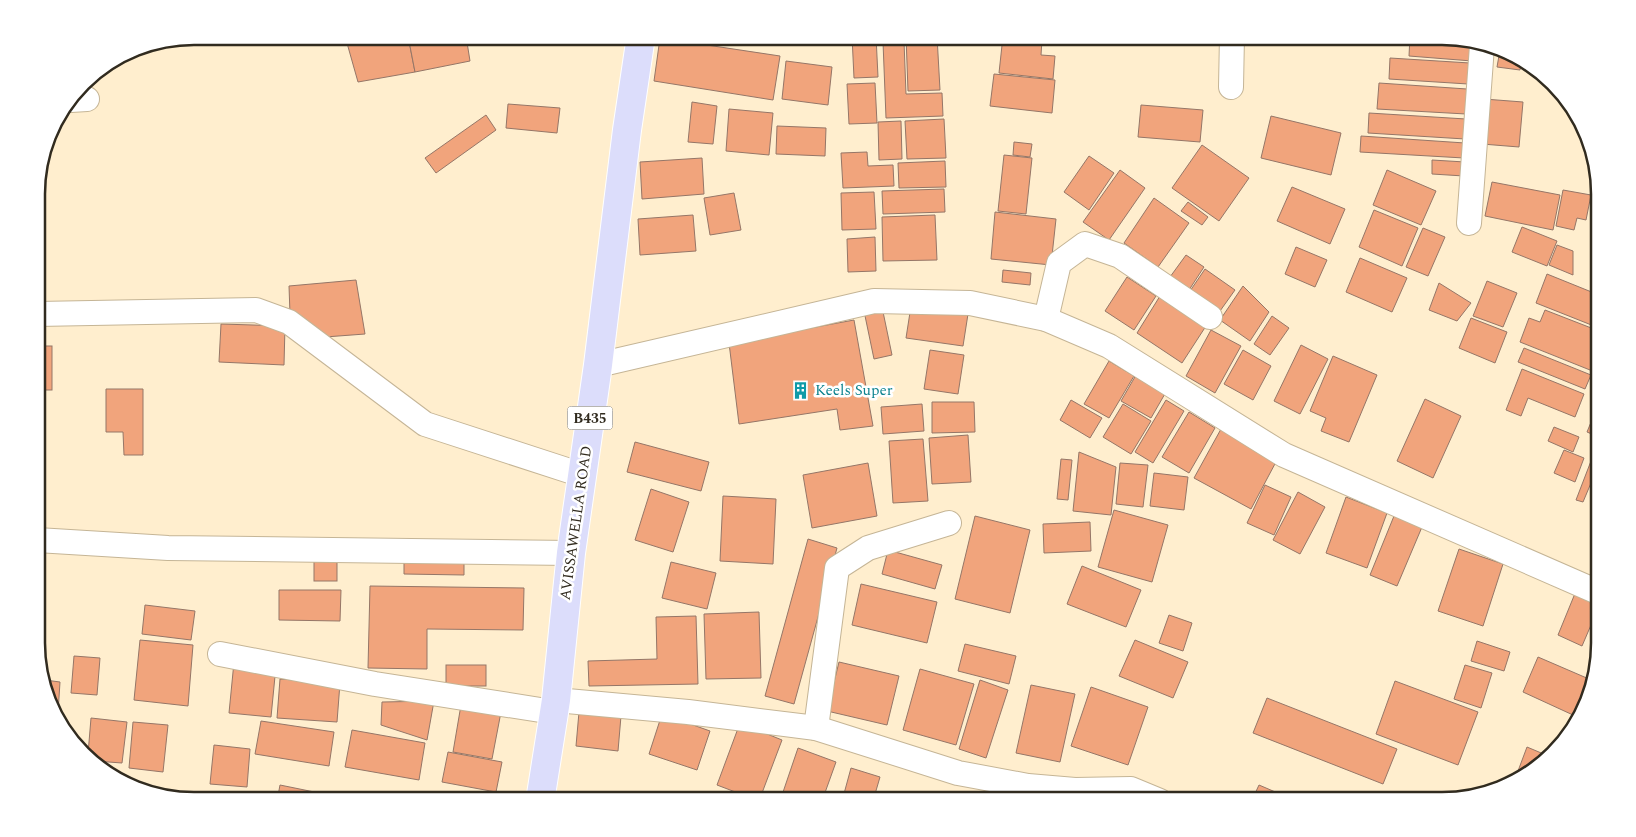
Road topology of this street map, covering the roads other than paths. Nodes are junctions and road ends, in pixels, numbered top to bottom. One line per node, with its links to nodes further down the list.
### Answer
1 (640, 45): 9 (main road, AVISSAWELLA ROAD / B435)
2 (1232, 45): 4 (street)
3 (1482, 51): 5 (street)
4 (1231, 87)
5 (1469, 223)
6 (45, 314): 10 (street)
7 (1210, 317): 8 (street)
8 (1046, 319): 9 (street); 14 (street)
9 (598, 365): 10 (main road, AVISSAWELLA ROAD / B435)
10 (582, 475): 13 (main road, AVISSAWELLA ROAD / B435)
11 (949, 523): 17 (street)
12 (45, 540): 13 (street)
13 (571, 553): 16 (main road, AVISSAWELLA ROAD / B435)
14 (1591, 589)
15 (220, 654): 16 (street)
16 (555, 706): 17 (street); 18 (main road, AVISSAWELLA ROAD / B435)
17 (816, 728): 19 (street)
18 (541, 792)
19 (1139, 792)

